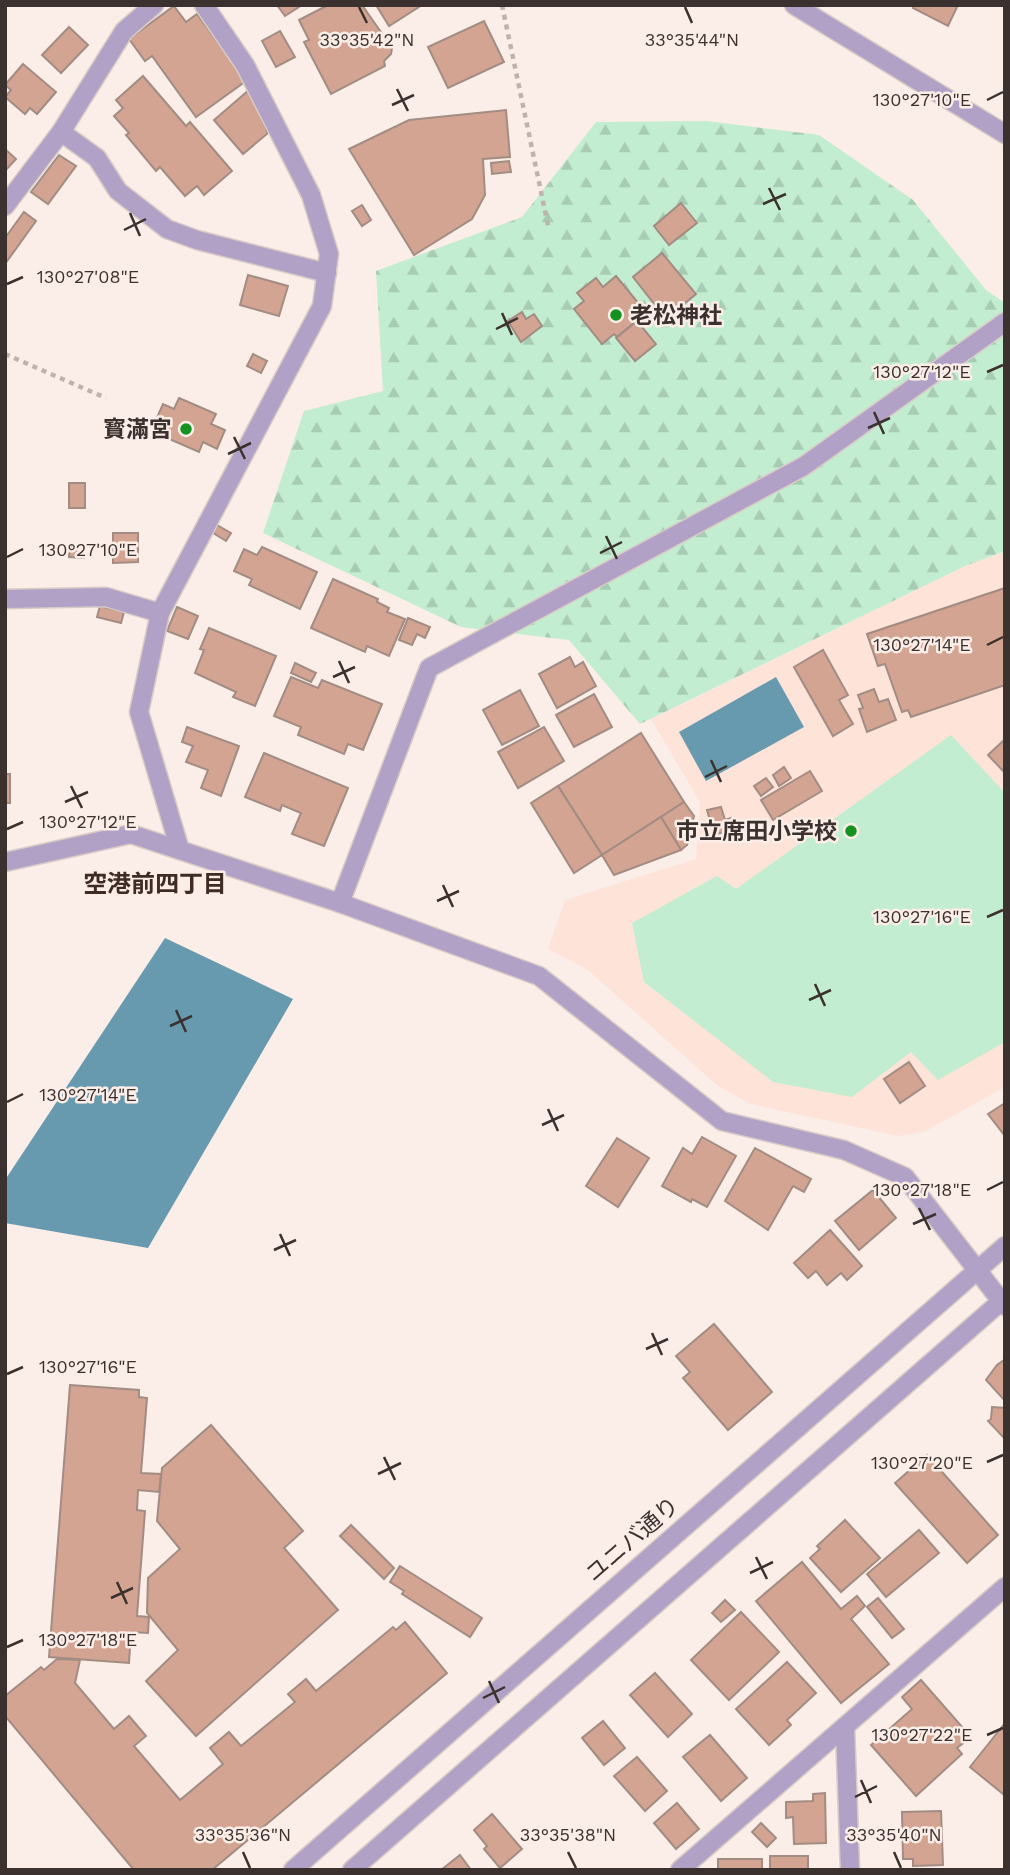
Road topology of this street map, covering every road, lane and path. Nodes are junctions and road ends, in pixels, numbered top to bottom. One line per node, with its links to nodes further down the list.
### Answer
1 (154, 5): 5 (street)
2 (204, 5): 9 (street)
3 (502, 5): 8 (path)
4 (794, 5): 6 (street)
5 (61, 132): 7 (street); 9 (street)
6 (1005, 134)
7 (5, 206)
8 (549, 230)
9 (327, 273): 14 (street)
10 (1005, 322): 17 (street)
11 (5, 354): 12 (path)
12 (106, 398)
13 (5, 599): 14 (street)
14 (160, 613): 15 (street)
15 (180, 850): 16 (street); 17 (street)
16 (5, 862)
17 (340, 903): 19 (street)
18 (1005, 1246): 19 (street, ユニバ通り)
19 (977, 1271): 20 (street); 23 (street, ユニバ通り)
20 (1003, 1302): 24 (street)
21 (1005, 1587): 22 (street)
22 (845, 1727): 25 (street); 26 (street)
23 (293, 1870)
24 (352, 1870)
25 (680, 1870)
26 (850, 1870)

